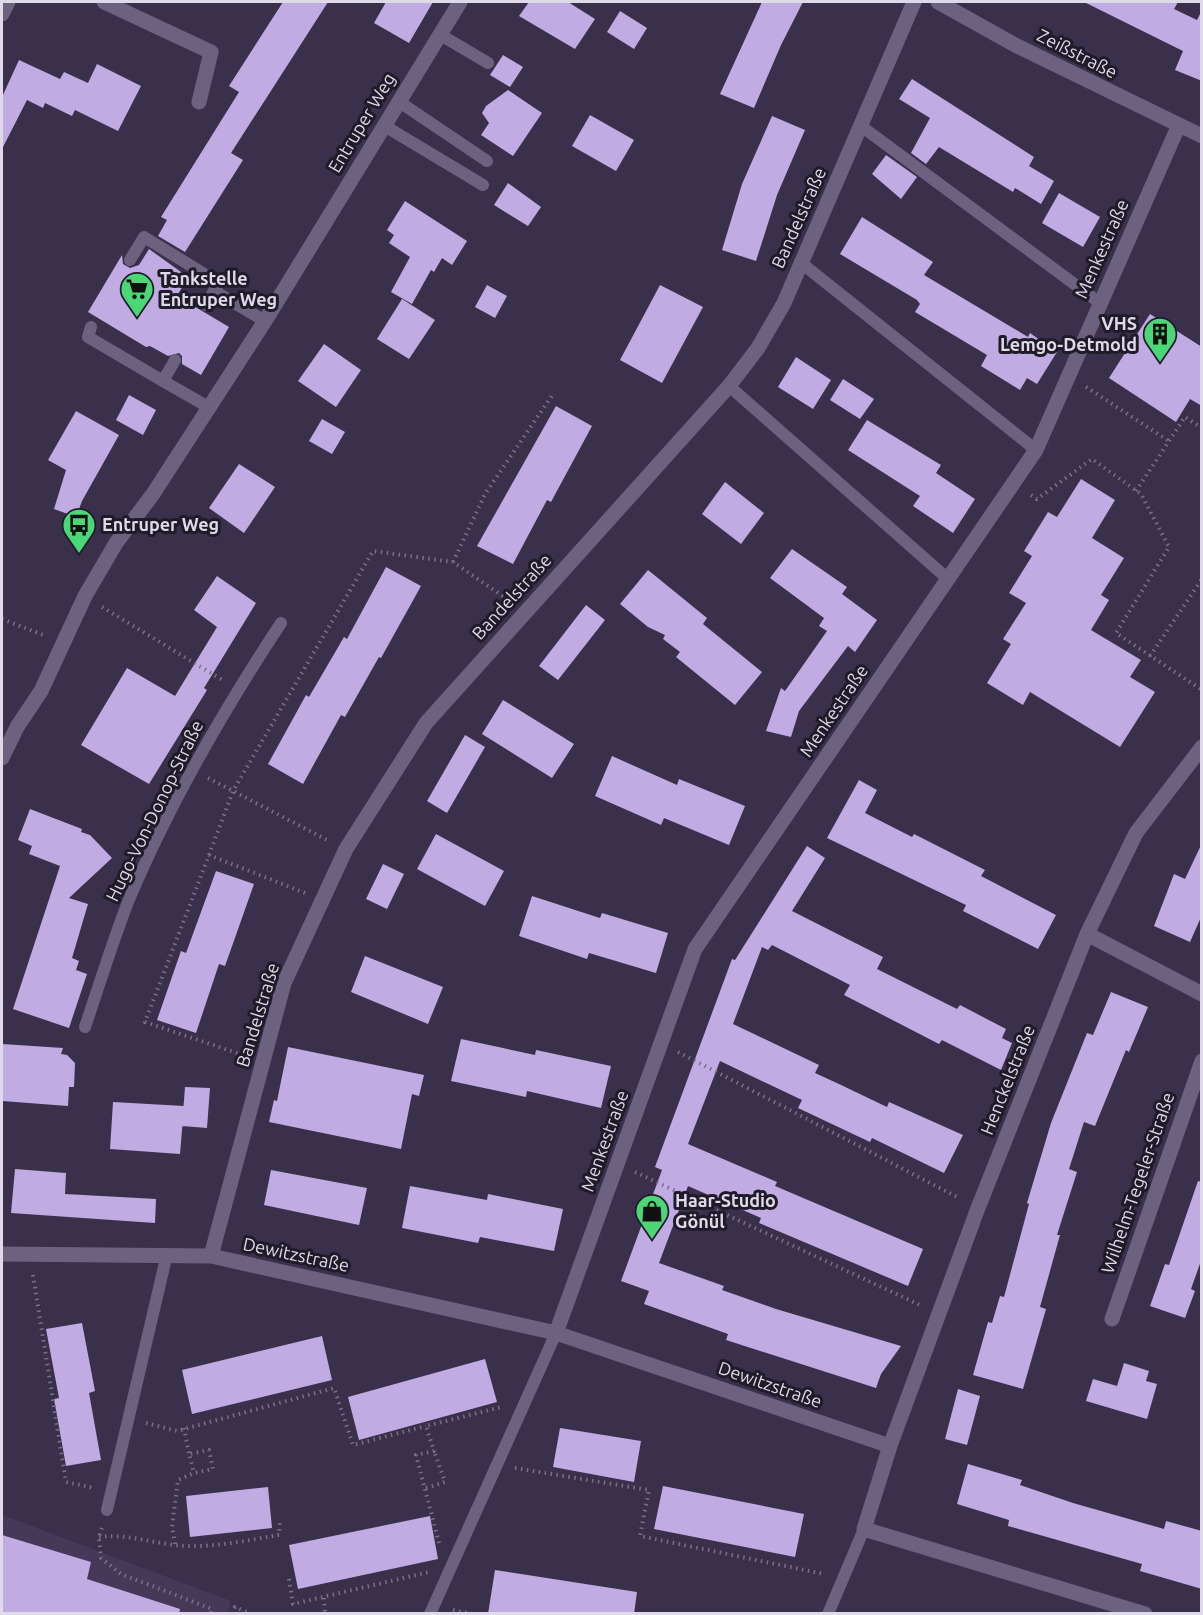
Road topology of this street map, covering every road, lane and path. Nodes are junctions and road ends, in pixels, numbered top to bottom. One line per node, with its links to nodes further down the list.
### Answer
1 (8, 2): 6 (street)
2 (104, 2): 10 (street)
3 (460, 2): 7 (street, Entruper Weg)
4 (914, 2): 12 (street, Bandelstraße)
5 (938, 2): 13 (street, Zeißstraße)
6 (2, 14)
7 (439, 33): 8 (lane); 9 (street, Entruper Weg)
8 (488, 63)
9 (398, 101): 11 (street, Entruper Weg); 15 (lane)
10 (199, 102)
11 (383, 125): 16 (lane); 22 (street, Entruper Weg)
12 (861, 126): 18 (street, Bandelstraße); 20 (lane)
13 (1178, 126): 14 (street, Zeißstraße); 20 (street, Menkestraße)
14 (1202, 136)
15 (487, 161)
16 (483, 185)
17 (130, 260): 19 (lane)
18 (800, 262): 27 (street, Bandelstraße); 32 (lane)
19 (214, 291): 21 (lane); 22 (lane)
20 (1100, 303): 25 (street, Menkestraße)
21 (206, 305)
22 (265, 321): 29 (street, Entruper Weg)
23 (91, 327): 26 (lane)
24 (175, 360): 26 (lane)
25 (1069, 376): 31 (path); 32 (street, Menkestraße)
26 (164, 381): 29 (lane)
27 (729, 386): 36 (lane); 39 (street, Bandelstraße)
28 (553, 394): 35 (path)
29 (210, 408): 38 (street, Entruper Weg)
30 (1202, 428): 31 (path)
31 (1169, 441): 34 (path)
32 (1036, 450): 33 (street, Menkestraße)
33 (1014, 482): 34 (path); 36 (street, Menkestraße)
34 (1136, 491): 43 (path)
35 (453, 562): 39 (path); 49 (path)
36 (948, 579): 56 (street, Menkestraße)
37 (1202, 579): 43 (path)
38 (85, 596): 42 (street, Entruper Weg); 44 (path)
39 (526, 611): 50 (street, Bandelstraße)
40 (2, 619): 42 (path)
41 (281, 622): 44 (lane, Hugo-Von-Donop-Straße)
42 (65, 643): 47 (street, Entruper Weg)
43 (1150, 656): 45 (path)
44 (237, 689): 48 (lane, Hugo-Von-Donop-Straße)
45 (1202, 690)
46 (1202, 747): 53 (street, Henckelstraße)
47 (2, 758)
48 (192, 769): 49 (path); 55 (lane, Hugo-Von-Donop-Straße)
49 (233, 791): 50 (path); 51 (path)
50 (346, 849): 52 (street, Bandelstraße)
51 (209, 855): 52 (path); 57 (path)
52 (323, 899): 57 (street, Bandelstraße)
53 (1087, 934): 54 (street); 60 (street, Henckelstraße)
54 (1202, 994)
55 (85, 1027)
56 (661, 1044): 59 (street, Menkestraße); 60 (path)
57 (263, 1061): 63 (street, Bandelstraße)
58 (1202, 1061): 66 (street, Wilhelm-Tegeler-Straße)
59 (618, 1164): 65 (path); 67 (street, Menkestraße)
60 (978, 1208): 65 (street, Henckelstraße)
61 (2, 1254): 62 (street, Dewitzstraße)
62 (167, 1254): 63 (street, Dewitzstraße); 69 (lane)
63 (211, 1256): 67 (street, Dewitzstraße)
64 (34, 1282): 78 (path)
65 (939, 1314): 72 (street, Henckelstraße)
66 (1112, 1319)
67 (556, 1333): 68 (lane); 72 (street, Dewitzstraße)
68 (526, 1401): 70 (path); 75 (lane)
69 (128, 1418): 71 (path); 78 (lane)
70 (426, 1426): 71 (path); 73 (path)
71 (184, 1428): 74 (path)
72 (890, 1446): 81 (street)
73 (434, 1450): 77 (path); 77 (path)
74 (189, 1454): 76 (path); 76 (path)
75 (497, 1465): 84 (lane); 85 (path)
76 (194, 1473): 83 (path)
77 (426, 1488): 84 (path)
78 (111, 1492): 79 (lane)
79 (107, 1510): 82 (path)
80 (279, 1521): 83 (path)
81 (864, 1529): 85 (lane); 94 (street)
82 (99, 1537): 83 (path); 88 (path)
83 (175, 1544)
84 (448, 1567): 87 (path); 92 (lane)
85 (843, 1578): 93 (lane)
86 (289, 1580): 87 (path)
87 (324, 1598): 91 (path)
88 (211, 1614)
89 (233, 1614): 90 (path)
90 (251, 1614)
91 (325, 1614)
92 (430, 1614)
93 (828, 1614)
94 (1145, 1614)

